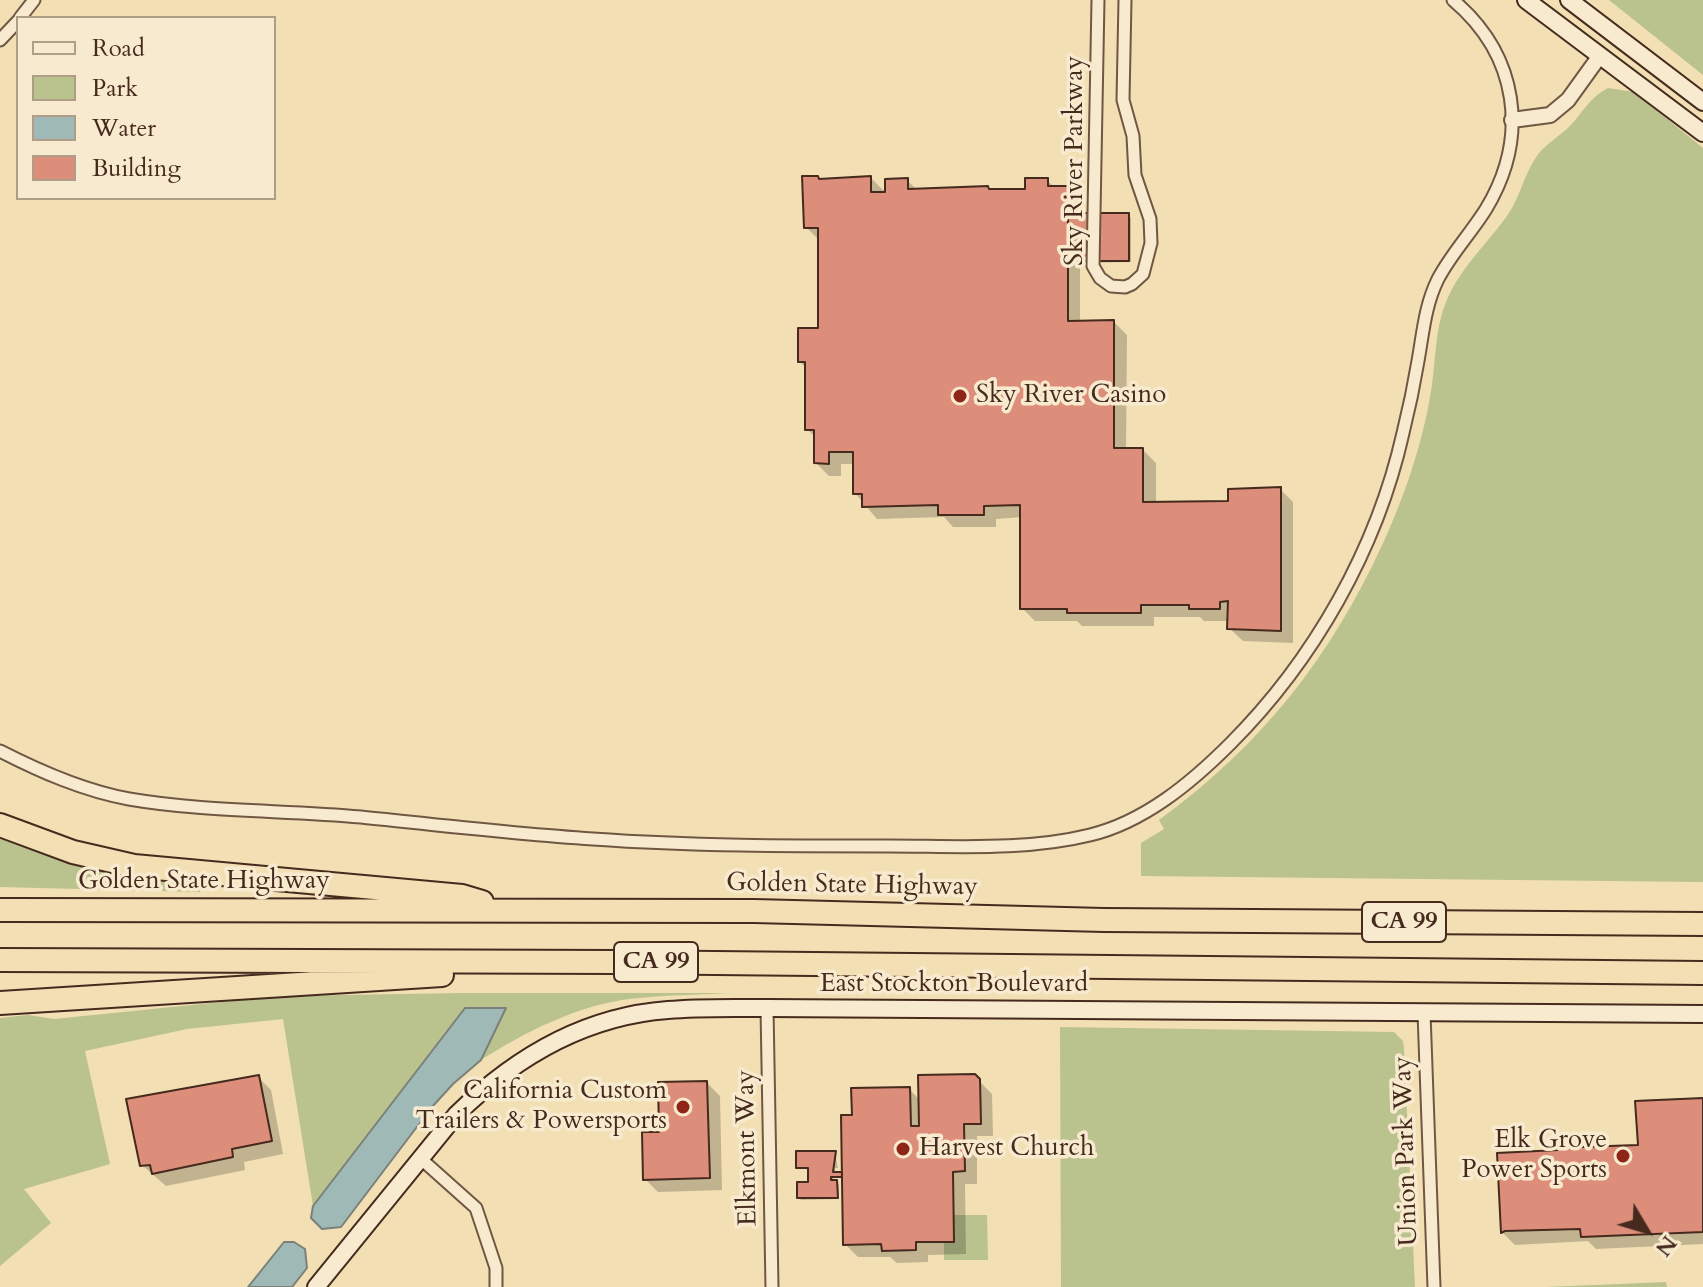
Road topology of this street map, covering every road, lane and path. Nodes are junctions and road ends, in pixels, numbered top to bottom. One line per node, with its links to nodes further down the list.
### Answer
1 (34, 0): 7 (street)
2 (1098, 0): 3 (street, Sky River Parkway)
3 (1125, 0)
4 (1453, 0): 13 (street)
5 (1526, 0): 10 (main road)
6 (1569, 0): 12 (main road)
7 (21, 16)
8 (16, 22): 9 (street)
9 (0, 40)
10 (1599, 57): 11 (main road); 13 (street)
11 (1655, 96): 14 (main road); 15 (main road)
12 (1703, 102)
13 (1512, 120): 16 (street)
14 (1703, 121)
15 (1703, 133)
16 (0, 751)
17 (0, 825): 19 (highway)
18 (0, 910): 19 (highway, Golden State Highway / CA 99)
19 (514, 911): 20 (highway, Golden State Highway / CA 99)
20 (1703, 924)
21 (0, 960): 22 (highway, CA 99)
22 (616, 962): 23 (highway, CA 99); 24 (highway)
23 (1703, 973)
24 (0, 1003)
25 (767, 1008): 26 (main road, East Stockton Boulevard); 28 (main road, East Stockton Boulevard); 31 (street, Elkmont Way)
26 (1424, 1013): 27 (main road, East Stockton Boulevard); 32 (street, Union Park Way)
27 (1703, 1014)
28 (420, 1158): 29 (main road, East Stockton Boulevard); 30 (street)
29 (316, 1287)
30 (496, 1287)
31 (772, 1287)
32 (1434, 1287)

